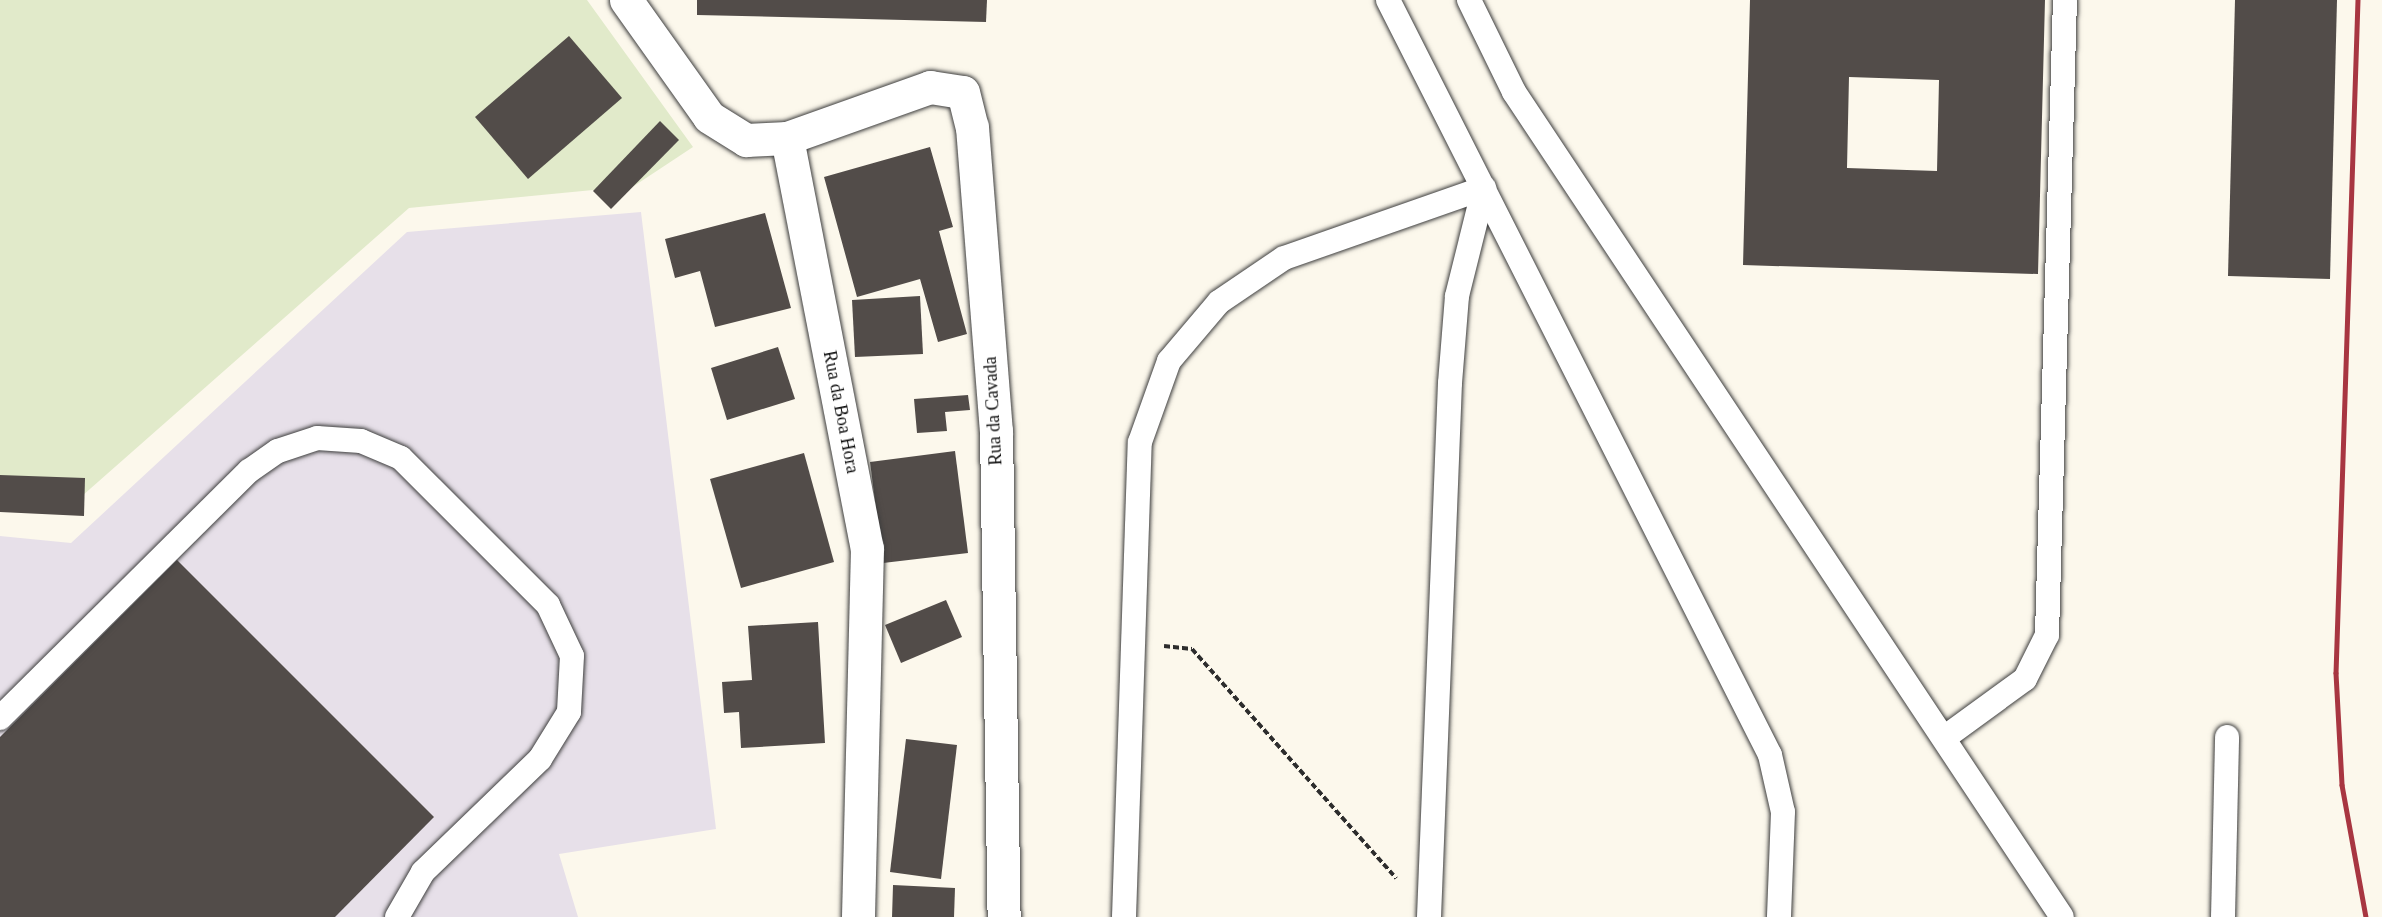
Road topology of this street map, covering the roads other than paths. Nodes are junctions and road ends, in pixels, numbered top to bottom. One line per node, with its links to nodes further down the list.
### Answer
1 (626, 0): 5 (street)
2 (1388, 0): 6 (lane)
3 (1469, 0): 9 (lane)
4 (2065, 0): 9 (lane)
5 (787, 138): 11 (street, Rua da Boa Hora); 12 (street, Rua da Cavada)
6 (1484, 188): 13 (lane); 14 (lane); 15 (lane)
7 (0, 718): 10 (lane)
8 (2227, 737): 17 (lane)
9 (1944, 738): 16 (lane)
10 (397, 917)
11 (858, 917)
12 (1004, 917)
13 (1124, 917)
14 (1429, 917)
15 (1779, 917)
16 (2062, 917)
17 (2223, 917)

